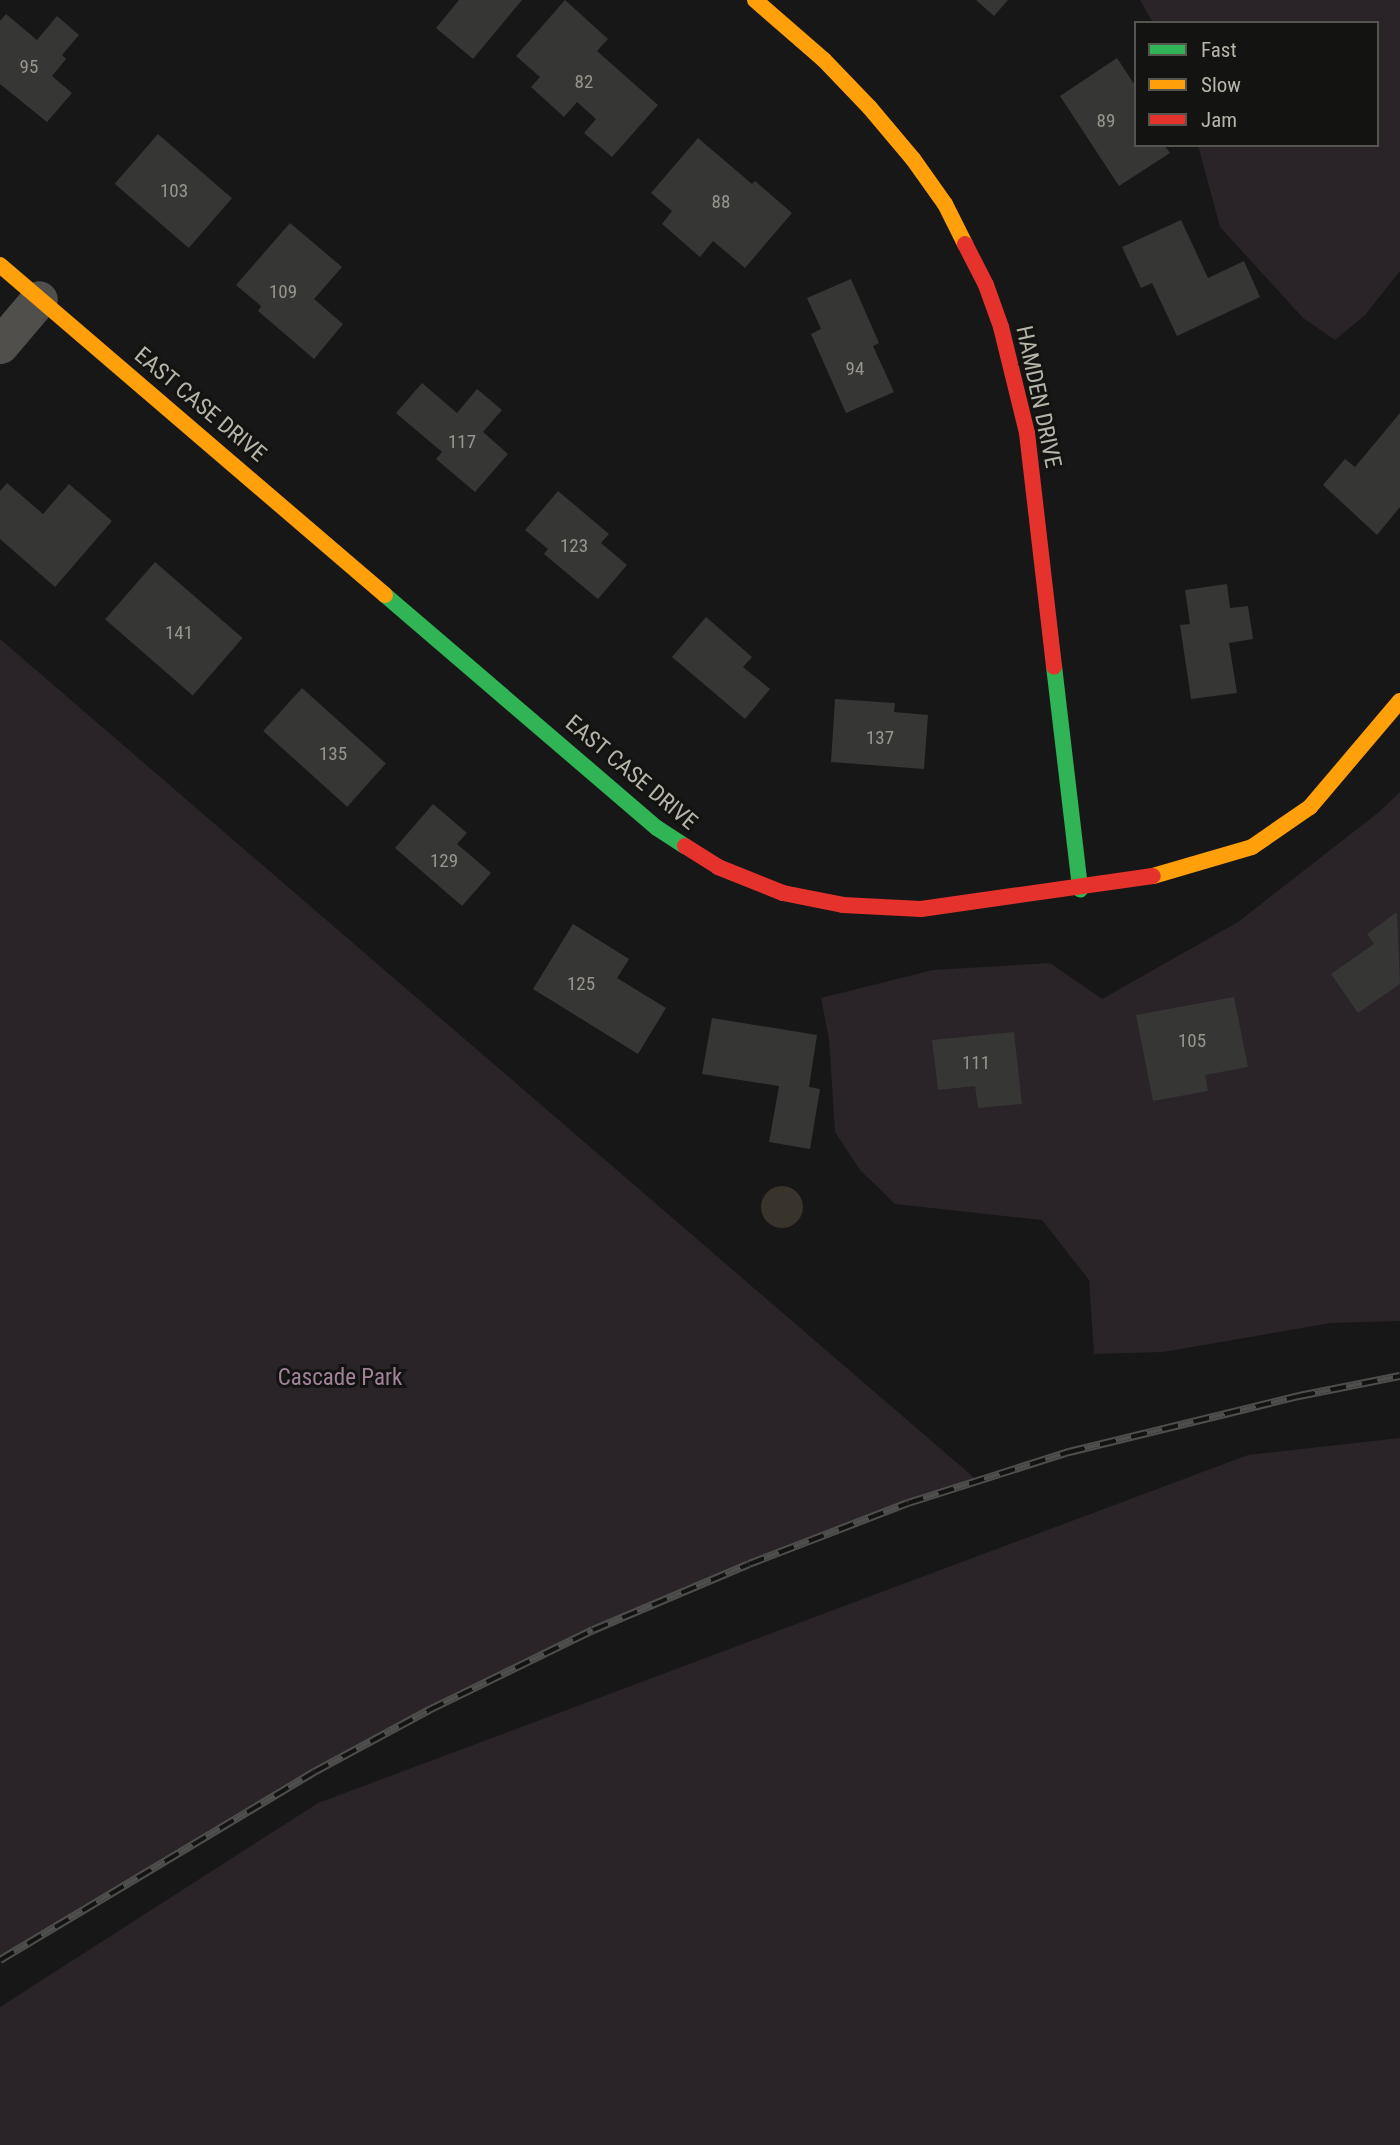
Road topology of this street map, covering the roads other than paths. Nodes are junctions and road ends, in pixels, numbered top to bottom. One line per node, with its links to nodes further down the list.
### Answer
1 (755, 0): 6 (street, HAMDEN DRIVE)
2 (0, 265): 3 (street, EAST CASE DRIVE)
3 (39, 299): 4 (street); 6 (street, EAST CASE DRIVE)
4 (0, 345)
5 (1400, 701): 6 (street, EAST CASE DRIVE)
6 (1080, 889)

